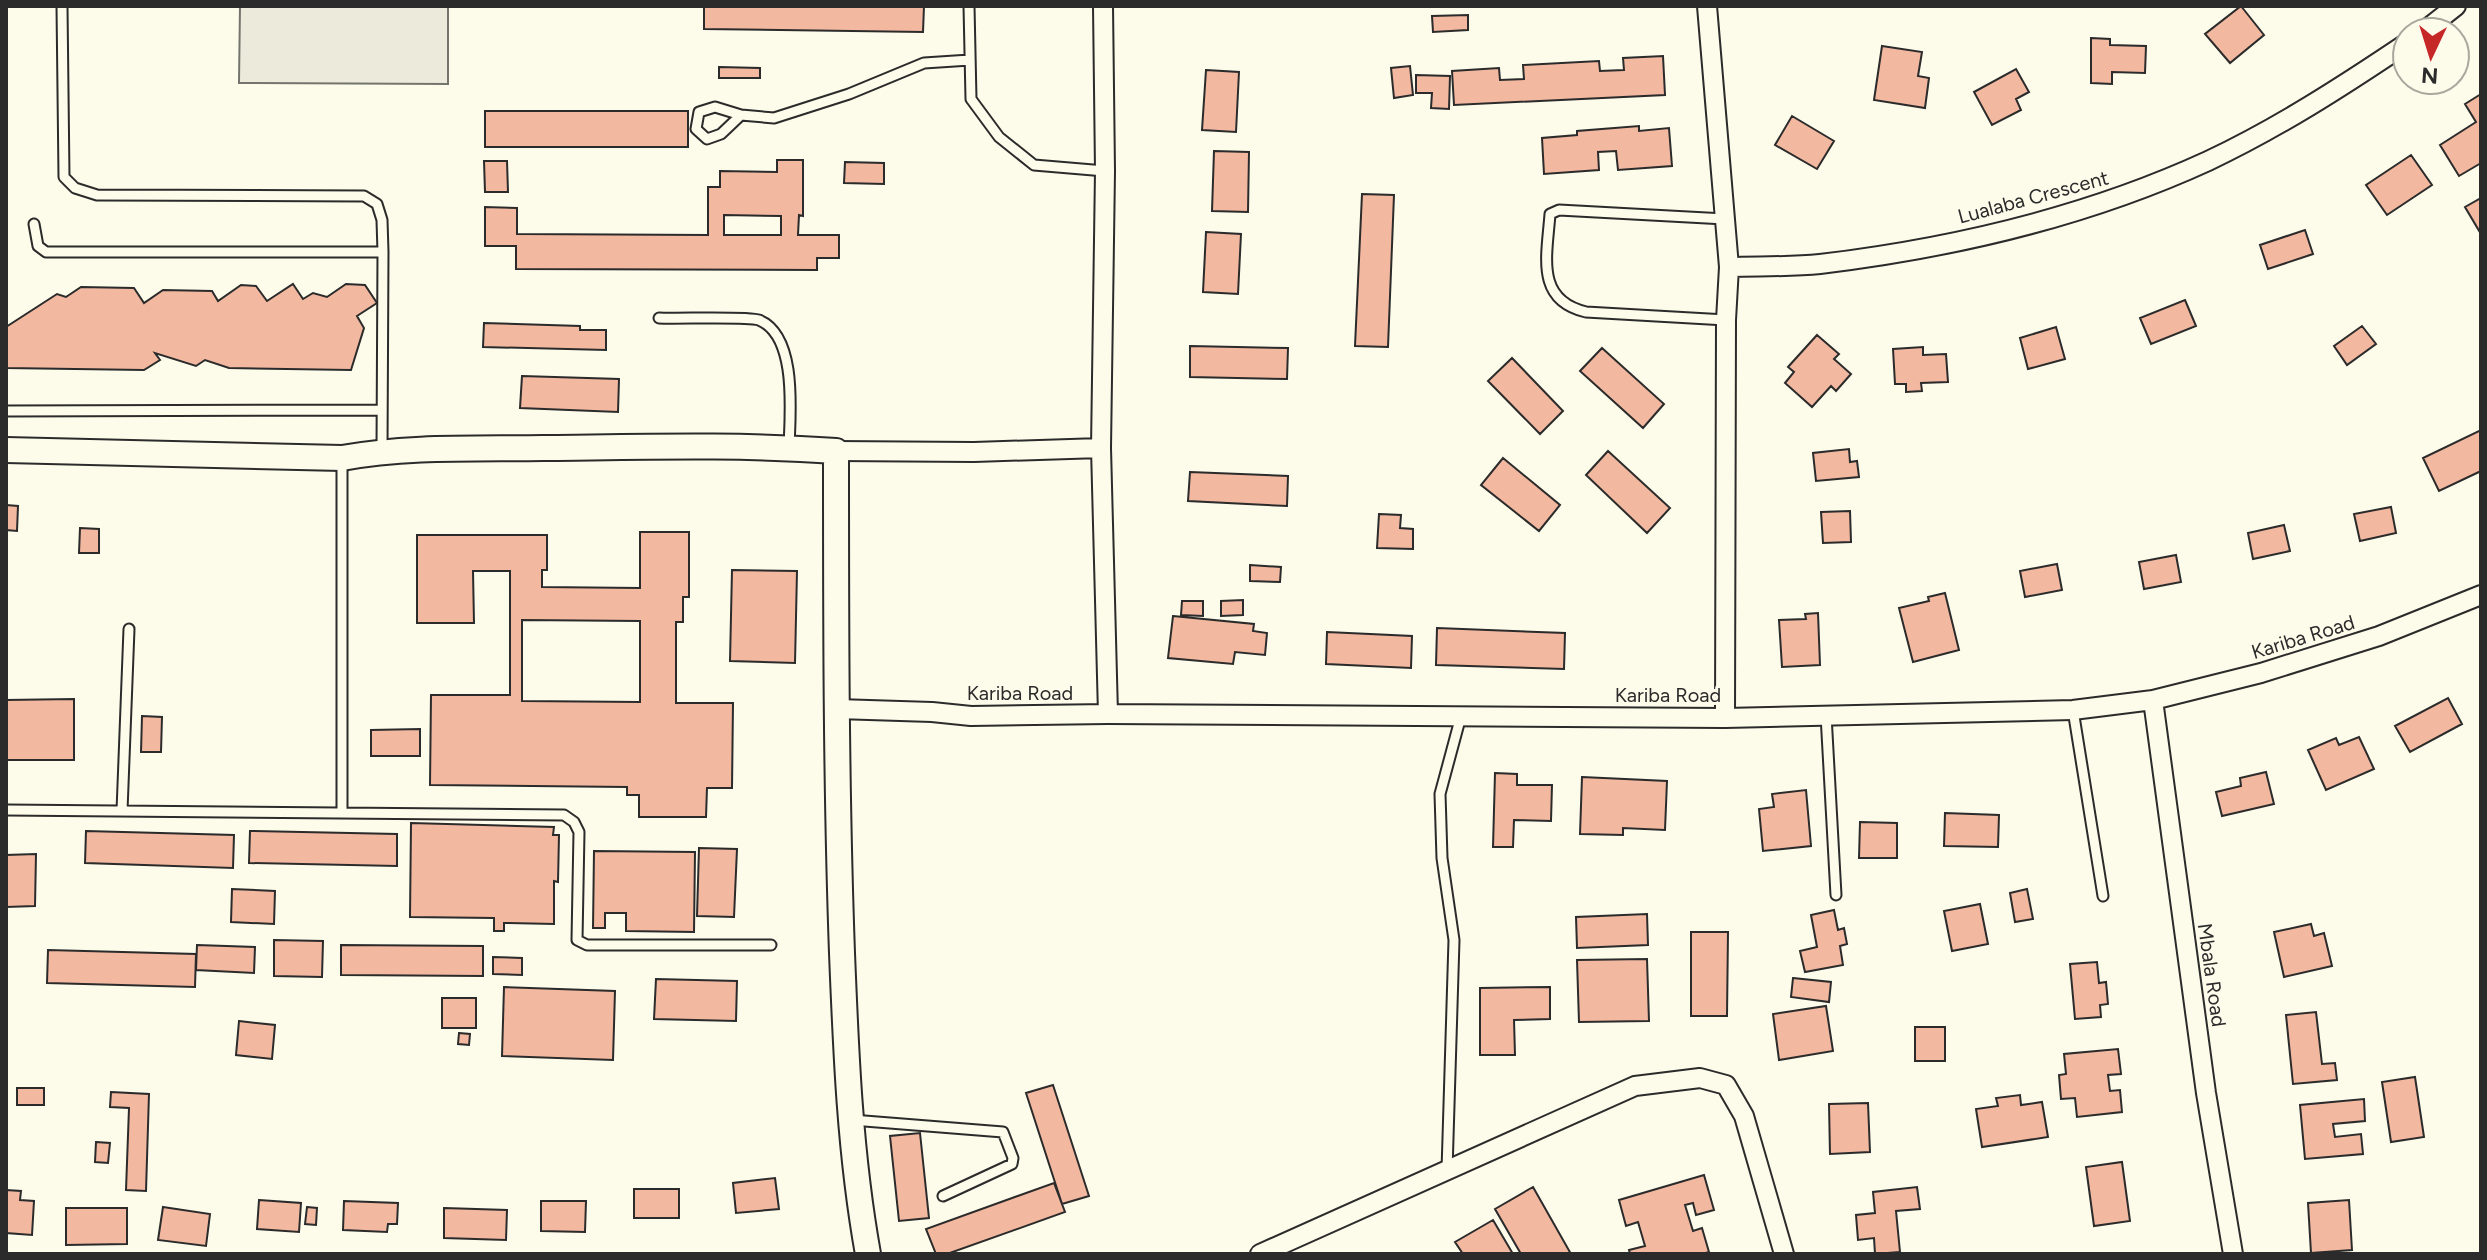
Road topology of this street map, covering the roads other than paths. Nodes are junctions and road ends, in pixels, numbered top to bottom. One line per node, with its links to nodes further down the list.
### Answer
1 (62, 6): 11 (lane)
2 (969, 6): 6 (lane)
3 (1103, 6): 8 (street)
4 (1707, 6): 9 (street)
5 (2391, 53): 12 (street, Lualaba Crescent)
6 (970, 60): 7 (lane); 8 (lane)
7 (741, 115): 7 (lane)
8 (1105, 171): 18 (street)
9 (1725, 219): 12 (street); 14 (lane)
10 (34, 224): 11 (lane)
11 (383, 252): 15 (lane)
12 (1729, 267): 14 (street)
13 (659, 318): 17 (lane)
14 (1726, 320): 31 (street)
15 (382, 410): 16 (lane); 20 (lane)
16 (6, 411)
17 (789, 448): 20 (street); 21 (street)
18 (1101, 448): 21 (street); 28 (street)
19 (6, 450): 22 (street)
20 (382, 451): 22 (street)
21 (836, 451): 26 (street)
22 (342, 458): 34 (lane)
23 (2481, 595): 25 (street, Kariba Road)
24 (129, 629): 33 (lane)
25 (2153, 700): 27 (street, Kariba Road); 44 (street, Mbala Road)
26 (837, 709): 28 (street, Kariba Road); 38 (street)
27 (2073, 710): 29 (street, Kariba Road); 36 (lane)
28 (1108, 714): 30 (street, Kariba Road)
29 (1826, 715): 31 (street, Kariba Road); 35 (lane)
30 (1461, 716): 31 (street, Kariba Road); 39 (lane)
31 (1725, 718)
32 (6, 810): 33 (lane)
33 (122, 811): 34 (lane)
34 (342, 813): 37 (lane)
35 (1836, 895)
36 (2103, 896)
37 (771, 945)
38 (849, 1120): 40 (lane); 41 (street)
39 (1447, 1171): 42 (street); 43 (street)
40 (943, 1196)
41 (868, 1254)
42 (1260, 1254)
43 (1784, 1254)
44 (2233, 1254)

